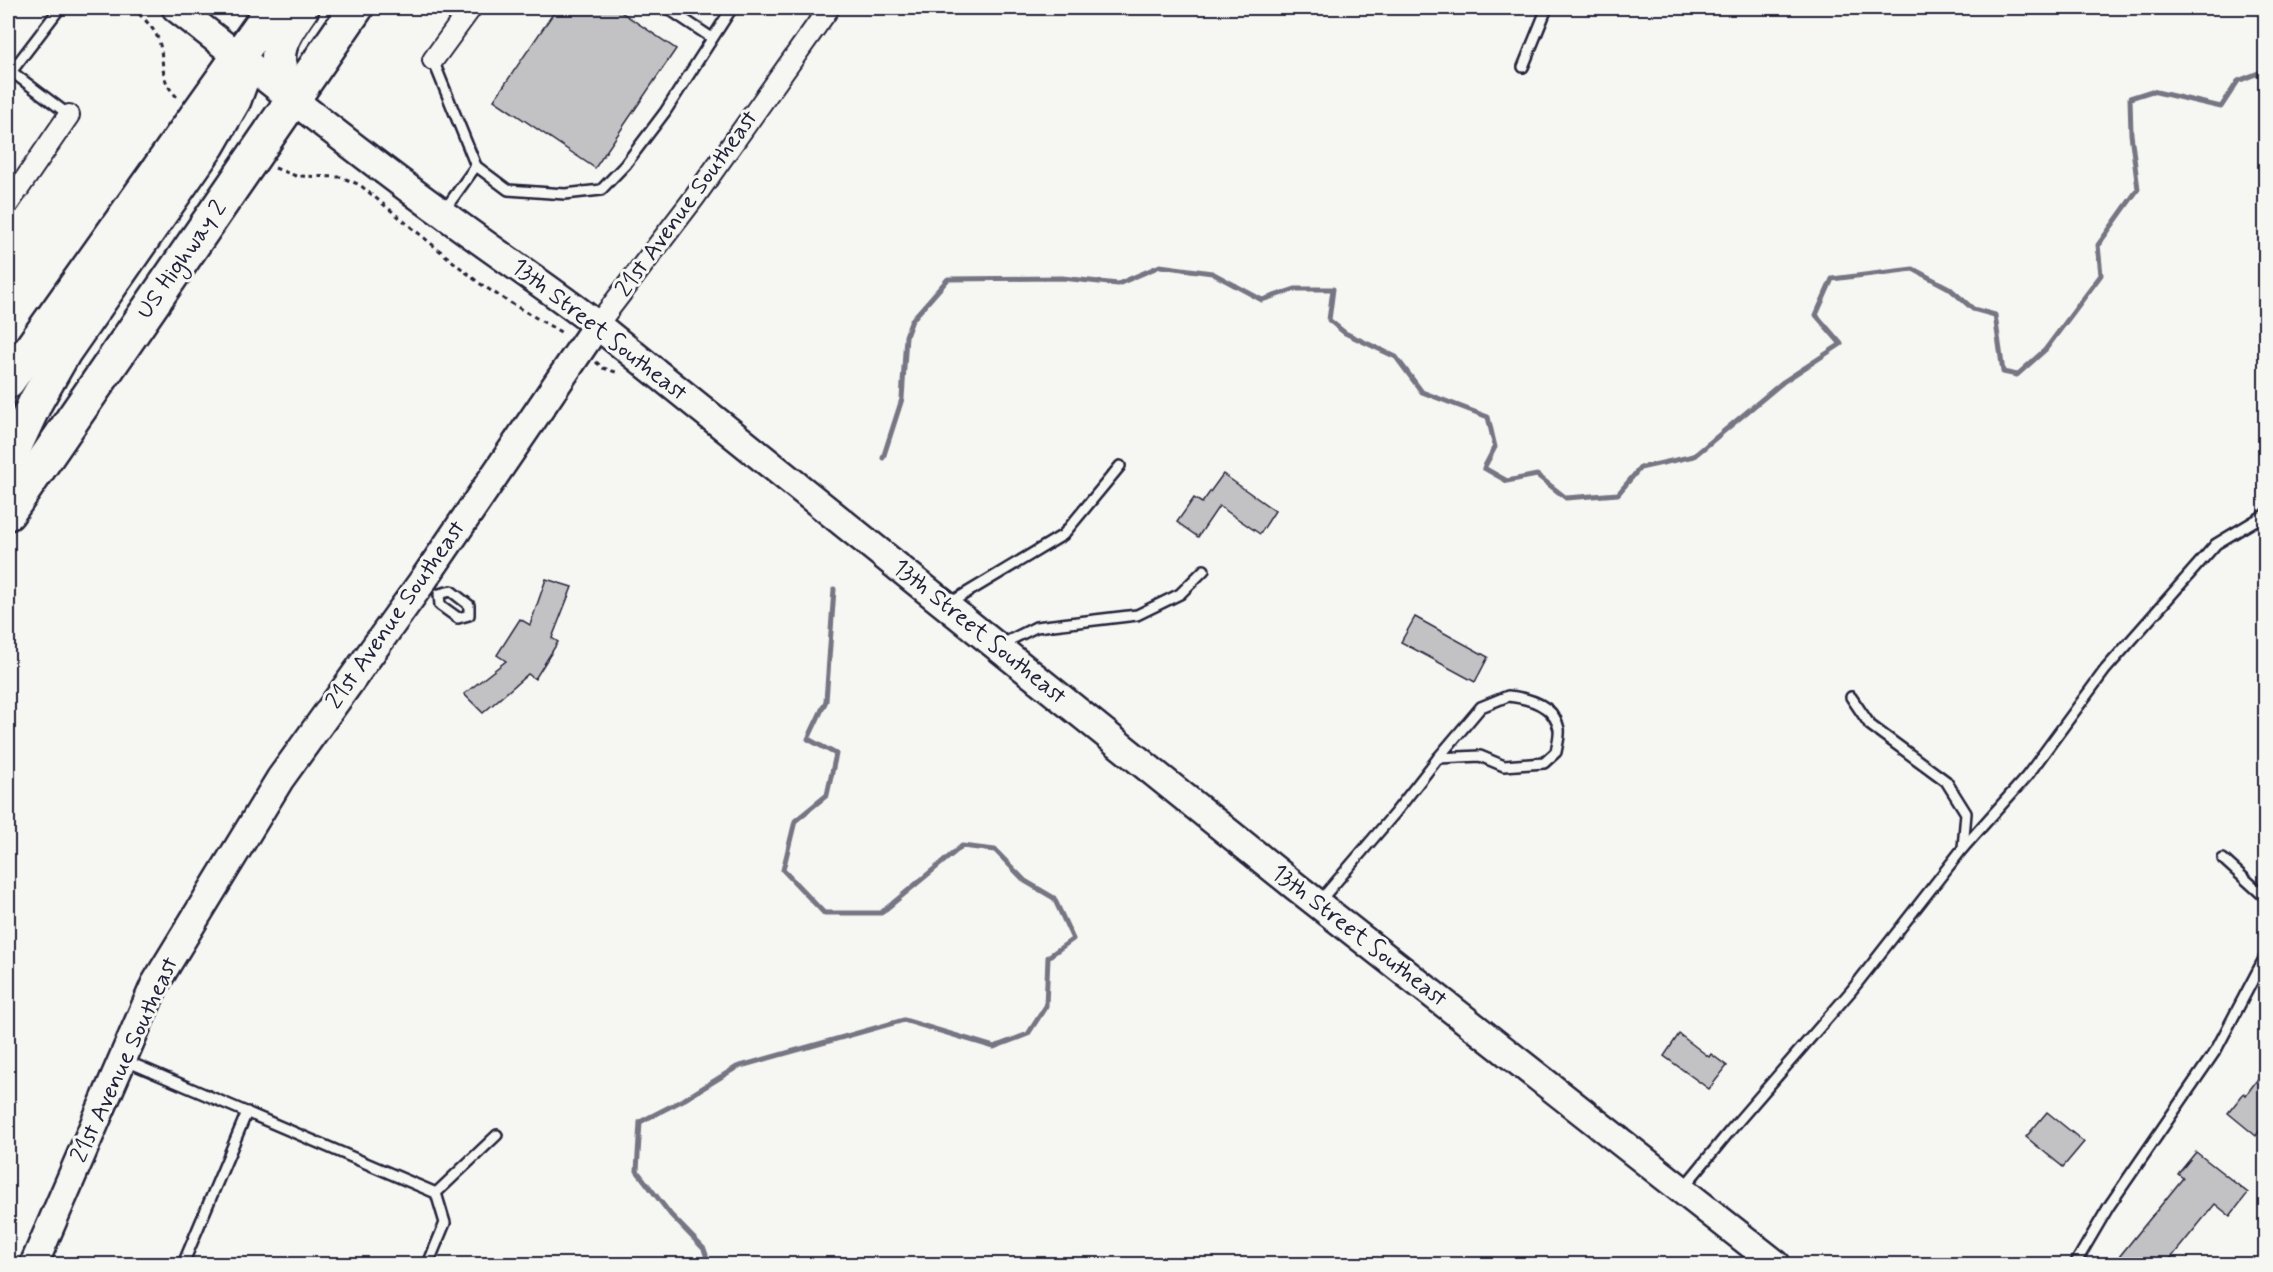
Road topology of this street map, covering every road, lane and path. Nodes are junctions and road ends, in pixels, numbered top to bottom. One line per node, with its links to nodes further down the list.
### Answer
1 (60, 8): 16 (lane)
2 (132, 8): 18 (path)
3 (176, 8): 13 (street, 13th Street Southeast)
4 (273, 8): 13 (highway)
5 (302, 8): 17 (highway)
6 (356, 8): 17 (highway, US Highway 2)
7 (471, 8): 14 (street)
8 (667, 8): 12 (lane)
9 (732, 8): 12 (lane)
10 (829, 8): 24 (street, 21st Avenue Southeast)
11 (1546, 8): 15 (lane)
12 (712, 38): 20 (lane)
13 (238, 56): 17 (street, 13th Street Southeast); 26 (highway); 27 (highway)
14 (433, 60): 20 (lane)
15 (1523, 67)
16 (9, 71): 19 (lane)
17 (292, 100): 23 (street, 13th Street Southeast); 29 (highway, US Highway 2)
18 (183, 103)
19 (69, 115): 22 (street)
20 (476, 166): 23 (lane)
21 (277, 169): 25 (path)
22 (8, 204)
23 (442, 214): 24 (street, 13th Street Southeast)
24 (597, 325): 32 (street, 21st Avenue Southeast); 33 (street, 13th Street Southeast)
25 (562, 332)
26 (8, 381)
27 (8, 461)
28 (1120, 466): 33 (lane)
29 (8, 513)
30 (2265, 514): 37 (lane)
31 (1204, 570): 34 (lane)
32 (431, 588): 32 (lane); 42 (street, 21st Avenue Southeast)
33 (946, 605): 34 (street, 13th Street Southeast)
34 (998, 646): 40 (street, 13th Street Southeast)
35 (1851, 697): 37 (lane)
36 (1438, 758): 36 (lane); 40 (lane)
37 (1963, 848): 45 (lane)
38 (2223, 859): 39 (lane)
39 (2265, 898)
40 (1317, 903): 45 (street, 13th Street Southeast)
41 (2265, 955): 51 (lane)
42 (122, 1059): 43 (lane); 47 (street, 21st Avenue Southeast)
43 (247, 1112): 46 (lane); 48 (lane)
44 (497, 1135): 46 (lane)
45 (1682, 1190): 50 (street, 13th Street Southeast)
46 (436, 1193): 49 (lane)
47 (33, 1264)
48 (183, 1264)
49 (428, 1264)
50 (1776, 1264)
51 (2074, 1264)

